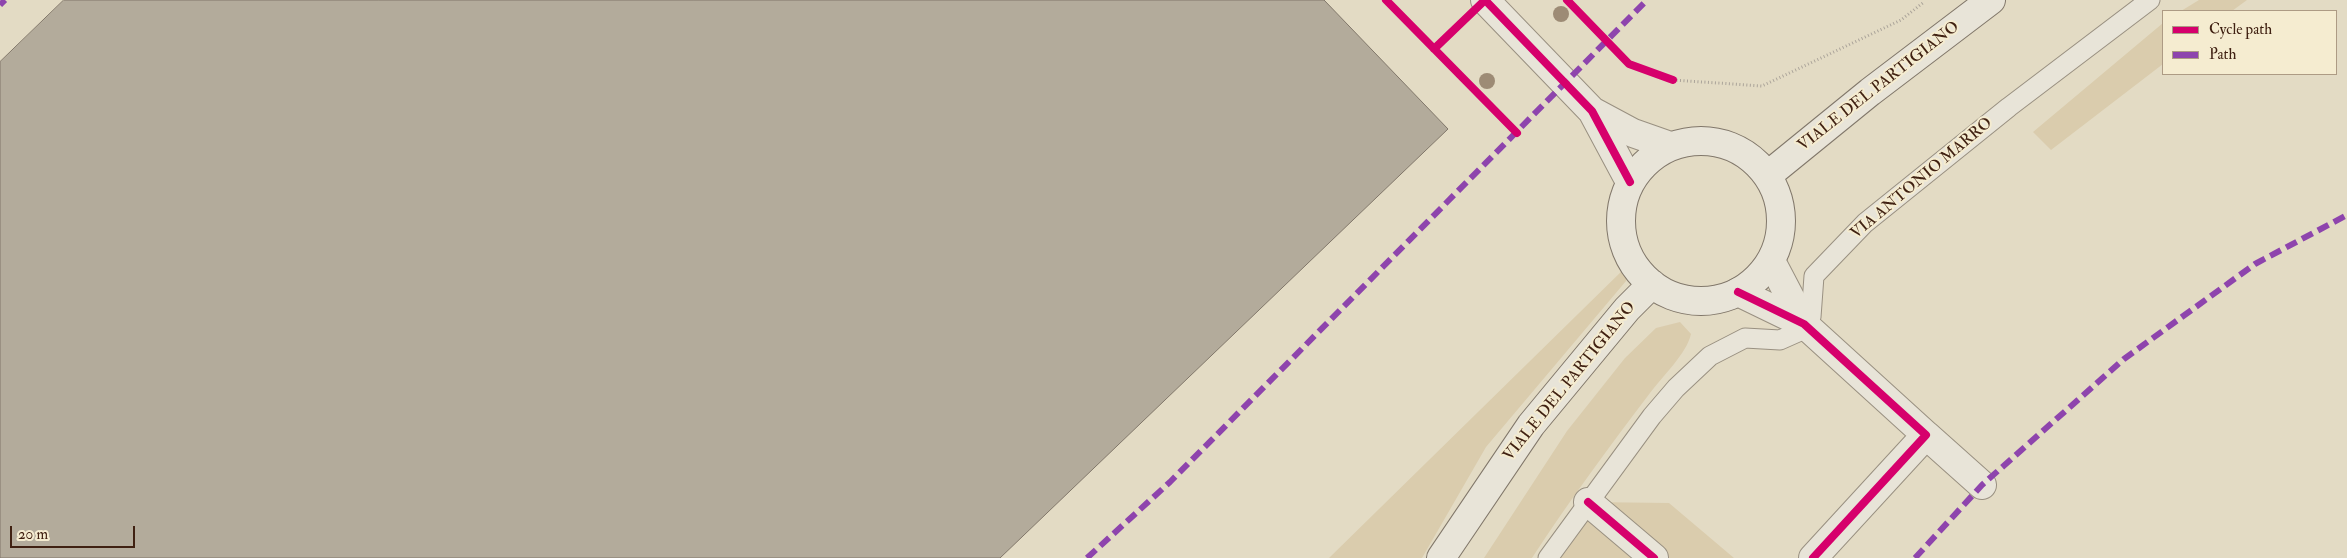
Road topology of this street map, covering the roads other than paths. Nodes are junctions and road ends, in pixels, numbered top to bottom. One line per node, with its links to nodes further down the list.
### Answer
1 (1485, 0): 4 (main road)
2 (1991, 0): 6 (main road, VIALE DEL PARTIGIANO)
3 (2150, 0): 11 (lane, VIA ANTONIO MARRO)
4 (1592, 111): 5 (main road); 7 (main road)
5 (1670, 146): 6 (main road); 7 (main road)
6 (1768, 175): 8 (main road)
7 (1630, 182): 9 (main road)
8 (1771, 262): 10 (main road); 11 (main road)
9 (1652, 284): 10 (main road); 15 (main road, VIALE DEL PARTIGIANO)
10 (1738, 292): 11 (main road)
11 (1804, 324): 12 (main road); 14 (lane)
12 (1926, 435): 13 (main road); 18 (main road)
13 (1982, 485)
14 (1588, 502): 16 (lane); 17 (main road)
15 (1441, 558)
16 (1548, 558)
17 (1654, 558)
18 (1813, 558)

